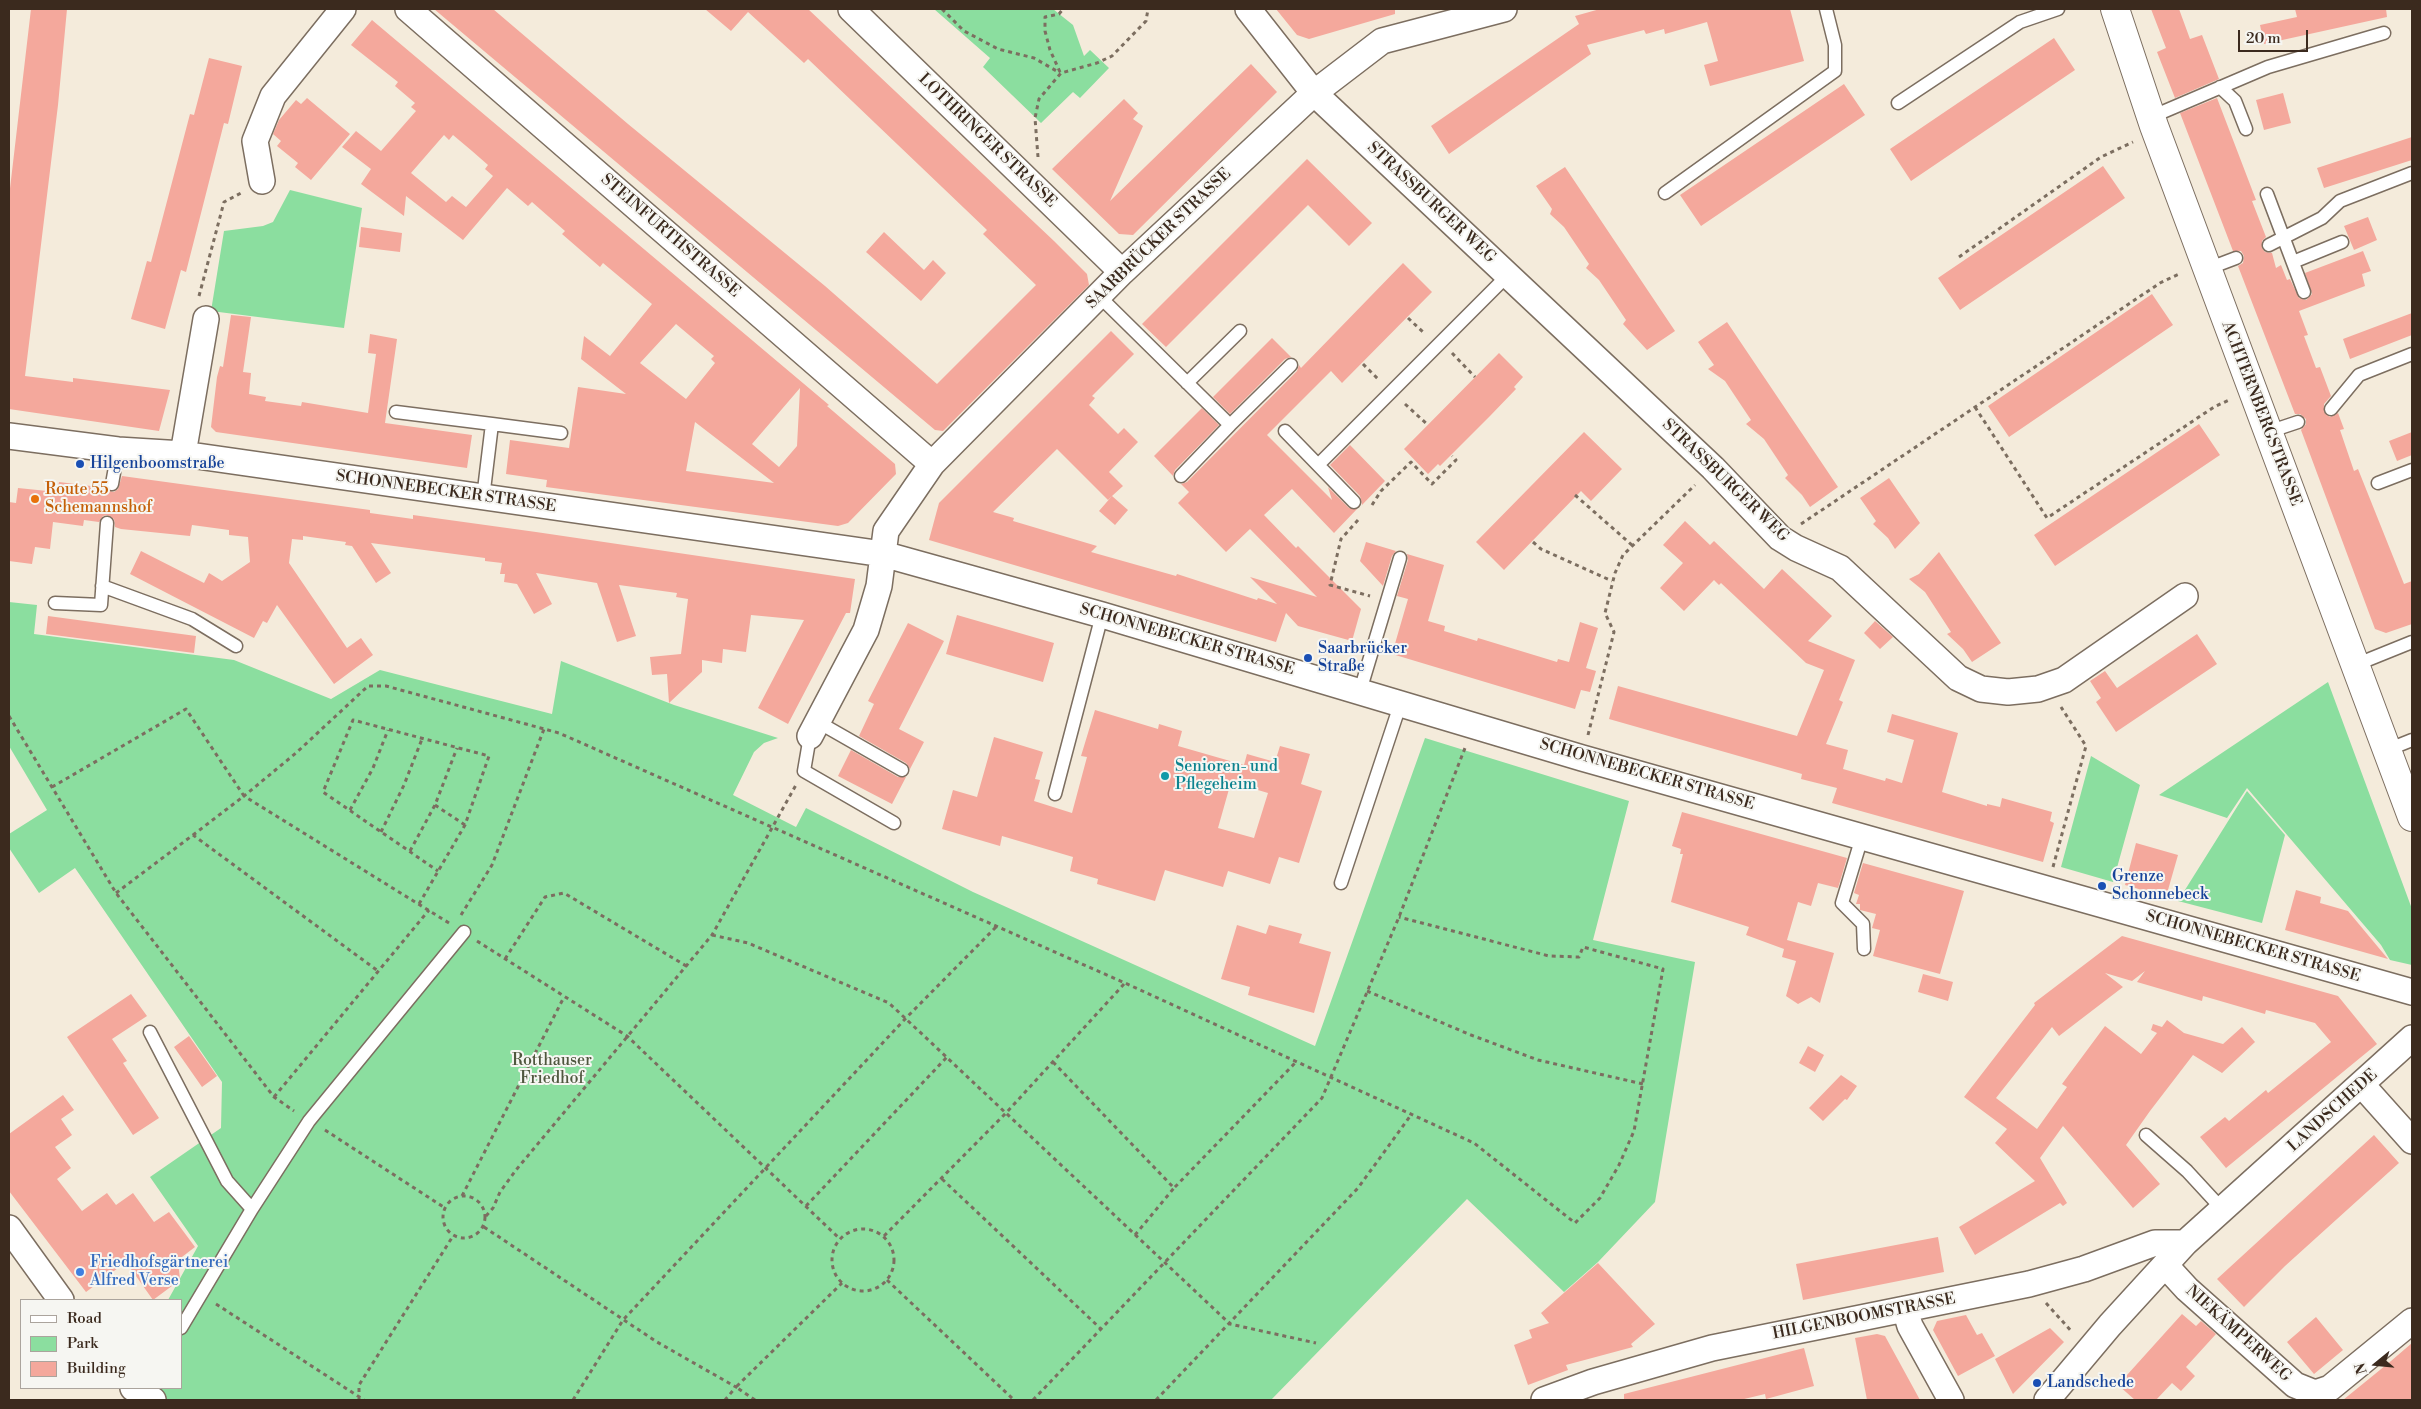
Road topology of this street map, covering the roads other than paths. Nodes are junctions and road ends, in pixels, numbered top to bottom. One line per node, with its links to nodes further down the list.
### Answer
1 (343, 9): 16 (street)
2 (408, 9): 45 (street, STEINFURTHSTRASSE)
3 (851, 9): 25 (street, LOTHRINGER STRASSE)
4 (1248, 9): 11 (street, STRASSBURGER WEG)
5 (1504, 9): 11 (street, SAARBRÜCKER STRASSE)
6 (1826, 9): 17 (lane)
7 (2058, 9): 12 (lane)
8 (2116, 9): 13 (street, ACHTERNBERGSTRASSE)
9 (2384, 33): 10 (lane)
10 (2220, 87): 13 (lane); 14 (lane)
11 (1314, 93): 25 (street, SAARBRÜCKER STRASSE); 26 (street, STRASSBURGER WEG)
12 (1898, 103)
13 (2154, 124): 24 (street, ACHTERNBERGSTRASSE)
14 (2246, 129)
15 (2412, 173): 19 (lane)
16 (262, 181)
17 (1665, 193)
18 (2267, 194): 19 (lane)
19 (2283, 237): 21 (lane); 23 (lane)
20 (2342, 242): 23 (lane)
21 (2269, 245)
22 (2236, 258): 24 (lane)
23 (2293, 262): 27 (lane)
24 (2206, 266): 40 (street, ACHTERNBERGSTRASSE)
25 (1122, 272): 28 (street, SAARBRÜCKER STRASSE)
26 (1508, 275): 46 (lane); 57 (street, STRASSBURGER WEG)
27 (2304, 292)
28 (1099, 296): 33 (lane); 45 (street, SAARBRÜCKER STRASSE)
29 (206, 319): 44 (street)
30 (1240, 331): 33 (lane)
31 (2412, 354): 34 (lane)
32 (1291, 365): 38 (lane)
33 (1187, 383): 38 (lane)
34 (2331, 409)
35 (396, 412): 37 (lane)
36 (2298, 422): 40 (lane)
37 (492, 424): 41 (lane); 51 (lane)
38 (1230, 424): 48 (lane)
39 (1285, 431): 46 (lane)
40 (2268, 432): 62 (street, ACHTERNBERGSTRASSE)
41 (562, 433)
42 (9, 436): 43 (street, SCHONNEBECKER STRASSE)
43 (118, 450): 44 (street, SCHONNEBECKER STRASSE); 50 (lane)
44 (183, 454): 51 (street, SCHONNEBECKER STRASSE)
45 (932, 464): 54 (street, SAARBRÜCKER STRASSE)
46 (1318, 465): 52 (lane)
47 (2412, 470): 49 (lane)
48 (1181, 476)
49 (2378, 483)
50 (112, 484)
51 (483, 498): 54 (street, SCHONNEBECKER STRASSE)
52 (1354, 502)
53 (108, 523): 56 (lane)
54 (883, 554): 59 (street, SCHONNEBECKER STRASSE); 65 (street)
55 (1400, 558): 63 (lane)
56 (102, 586): 58 (lane); 61 (lane)
57 (2185, 596)
58 (55, 603)
59 (1102, 615): 63 (street, SCHONNEBECKER STRASSE); 69 (lane)
60 (2412, 642): 62 (lane)
61 (236, 646)
62 (2355, 665): 67 (street, ACHTERNBERGSTRASSE)
63 (1360, 691): 64 (street, SCHONNEBECKER STRASSE)
64 (1401, 702): 72 (street, SCHONNEBECKER STRASSE); 73 (lane)
65 (814, 729): 68 (lane); 71 (lane)
66 (2412, 740): 67 (lane)
67 (2387, 750): 70 (street, ACHTERNBERGSTRASSE)
68 (902, 770)
69 (1055, 794)
70 (2412, 817)
71 (894, 823)
72 (1862, 837): 75 (lane); 76 (street, SCHONNEBECKER STRASSE)
73 (1341, 884)
74 (459, 929): 82 (lane)
75 (1864, 950)
76 (2412, 992)
77 (150, 1032): 82 (lane)
78 (2412, 1038): 79 (street, LANDSCHEDE)
79 (2362, 1084): 81 (street); 83 (street, LANDSCHEDE)
80 (2146, 1135): 83 (lane)
81 (2412, 1141)
82 (252, 1210): 90 (lane)
83 (2223, 1210): 85 (street, LANDSCHEDE)
84 (9, 1228): 87 (street)
85 (2185, 1243): 86 (street, LANDSCHEDE); 88 (street, HILGENBOOMSTRASSE)
86 (2165, 1266): 89 (street, NIEKÄMPERWEG); 93 (street, LANDSCHEDE)
87 (61, 1299)
88 (1905, 1309): 91 (street, HILGENBOOMSTRASSE); 92 (street)
89 (2412, 1321)
90 (182, 1326)
91 (1544, 1400)
92 (1951, 1400)
93 (2047, 1400)

